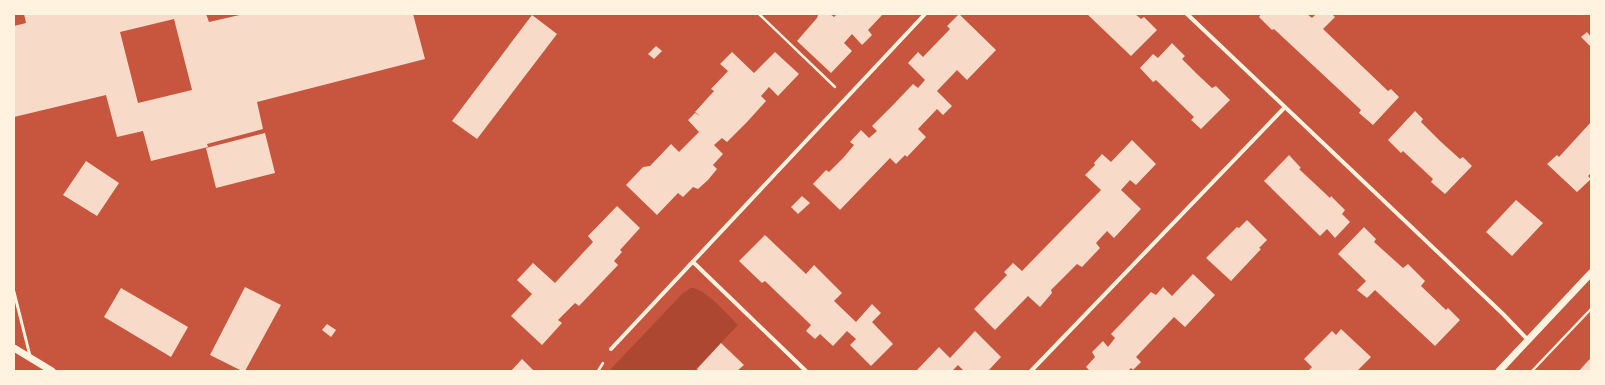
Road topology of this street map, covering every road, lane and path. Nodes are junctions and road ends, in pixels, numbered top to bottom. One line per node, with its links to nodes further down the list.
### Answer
1 (760, 14): 4 (path)
2 (925, 14): 4 (street)
3 (1187, 14): 5 (street)
4 (846, 98): 6 (street)
5 (1285, 107): 10 (street); 16 (street)
6 (693, 262): 12 (street); 15 (street)
7 (1591, 272): 10 (street)
8 (14, 292): 13 (lane)
9 (1591, 309): 18 (path)
10 (1528, 340): 17 (street)
11 (14, 348): 13 (street)
12 (611, 349)
13 (30, 358): 14 (street)
14 (52, 371)
15 (806, 371)
16 (1031, 371)
17 (1499, 371)
18 (1532, 371)

